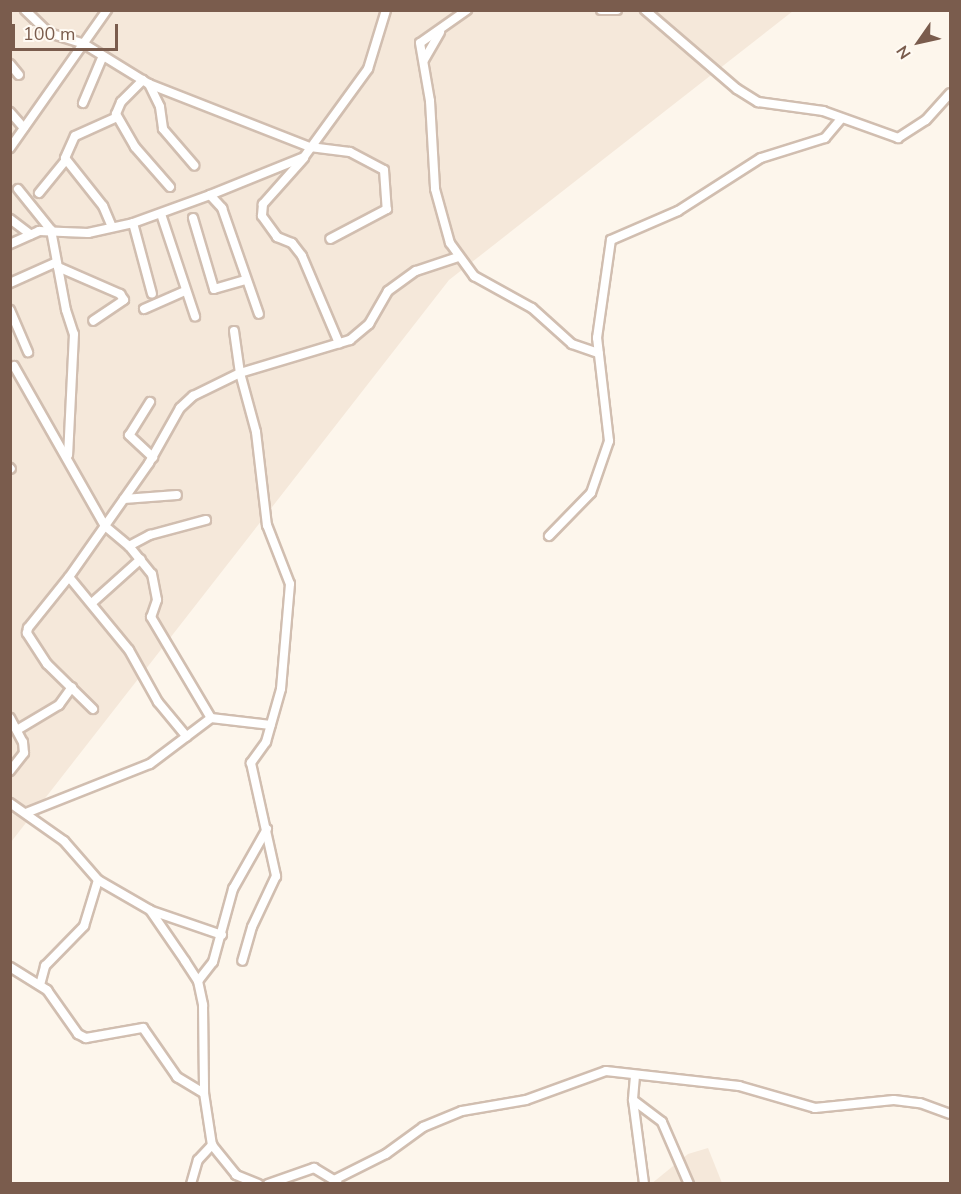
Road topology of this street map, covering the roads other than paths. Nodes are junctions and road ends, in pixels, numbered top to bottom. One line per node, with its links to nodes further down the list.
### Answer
1 (25, 10): 9 (street)
2 (107, 10): 9 (street)
3 (386, 10): 21 (street)
4 (467, 10): 8 (street)
5 (601, 10): 6 (street)
6 (617, 10)
7 (645, 10): 19 (street)
8 (440, 32): 11 (street); 11 (street)
9 (84, 44): 10 (street); 20 (street)
10 (102, 58): 14 (street); 16 (street)
11 (424, 60): 39 (street)
12 (10, 64): 13 (street)
13 (19, 75)
14 (146, 82): 18 (street); 21 (street); 25 (street)
15 (951, 93): 19 (street)
16 (83, 103)
17 (10, 112): 20 (street)
18 (117, 117): 24 (street); 26 (street)
19 (841, 119): 53 (street)
20 (24, 128): 22 (street)
21 (310, 147): 23 (street); 37 (street)
22 (10, 148)
23 (304, 158): 29 (street); 51 (street)
24 (65, 160): 28 (street); 34 (street)
25 (194, 165)
26 (170, 187)
27 (18, 189): 35 (street)
28 (39, 194)
29 (210, 195): 30 (street); 41 (street)
30 (161, 214): 33 (street); 43 (street)
31 (193, 218): 41 (street)
32 (10, 219): 36 (street)
33 (133, 223): 34 (street); 44 (street)
34 (112, 227): 35 (street)
35 (51, 230): 36 (street); 40 (street)
36 (31, 235): 38 (street)
37 (330, 239)
38 (10, 244)
39 (458, 257): 51 (street); 53 (street)
40 (57, 264): 42 (street); 49 (street); 58 (street)
41 (246, 280): 46 (street)
42 (10, 283)
43 (185, 291): 45 (street); 47 (street)
44 (152, 294)
45 (144, 309)
46 (259, 314)
47 (195, 316)
48 (12, 317): 52 (street)
49 (93, 321)
50 (234, 331): 55 (street)
51 (339, 344): 55 (street)
52 (28, 352)
53 (598, 353): 63 (street)
54 (14, 366): 58 (street)
55 (240, 373): 57 (street); 72 (street)
56 (150, 402): 57 (street)
57 (153, 457): 60 (street)
58 (68, 459): 62 (street)
59 (177, 495): 60 (street)
60 (123, 499): 62 (street)
61 (206, 520): 64 (street)
62 (105, 526): 64 (street); 66 (street)
63 (549, 536)
64 (129, 546): 65 (street)
65 (141, 559): 67 (street); 71 (street)
66 (69, 577): 67 (street); 68 (street)
67 (93, 602): 74 (street)
68 (72, 687): 69 (street); 73 (street)
69 (93, 709)
70 (10, 718): 73 (street)
71 (211, 718): 72 (street); 74 (street)
72 (271, 725): 78 (street)
73 (17, 730): 75 (street)
74 (187, 737): 77 (street)
75 (10, 771)
76 (10, 803): 77 (street)
77 (26, 813): 79 (street)
78 (267, 829): 81 (street); 82 (street)
79 (98, 880): 80 (street); 85 (street)
80 (150, 910): 81 (street); 84 (street)
81 (222, 935): 84 (street)
82 (242, 961)
83 (10, 967): 85 (street)
84 (198, 981): 87 (street)
85 (40, 985): 87 (street)
86 (635, 1076): 88 (street); 89 (street); 91 (street)
87 (204, 1093): 90 (street)
88 (633, 1100): 95 (street); 96 (street)
89 (951, 1114)
90 (212, 1145): 92 (street); 93 (street)
91 (337, 1182): 94 (street)
92 (191, 1184)
93 (258, 1184)
94 (268, 1184)
95 (644, 1184)
96 (689, 1184)

